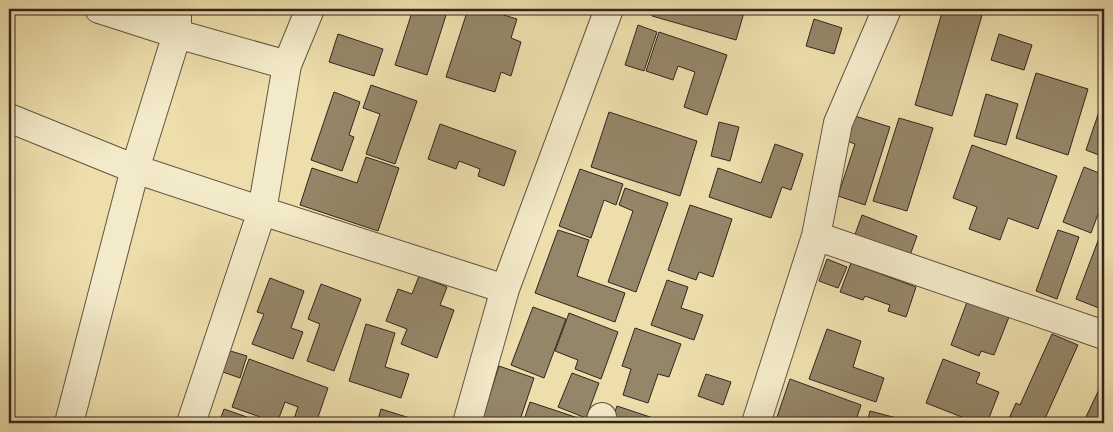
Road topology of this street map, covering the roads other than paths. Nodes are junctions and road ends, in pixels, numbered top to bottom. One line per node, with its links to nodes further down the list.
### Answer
1 (99, 9): 5 (street)
2 (310, 9): 6 (street)
3 (610, 9): 11 (street)
4 (887, 9): 10 (street)
5 (177, 21): 6 (street); 8 (street)
6 (287, 66): 9 (street)
7 (9, 118): 8 (street)
8 (135, 169): 9 (street); 13 (street)
9 (262, 211): 11 (street); 14 (street)
10 (816, 236): 12 (street); 16 (street)
11 (505, 289): 15 (street)
12 (1104, 335)
13 (69, 423)
14 (191, 423)
15 (467, 423)
16 (756, 423)

